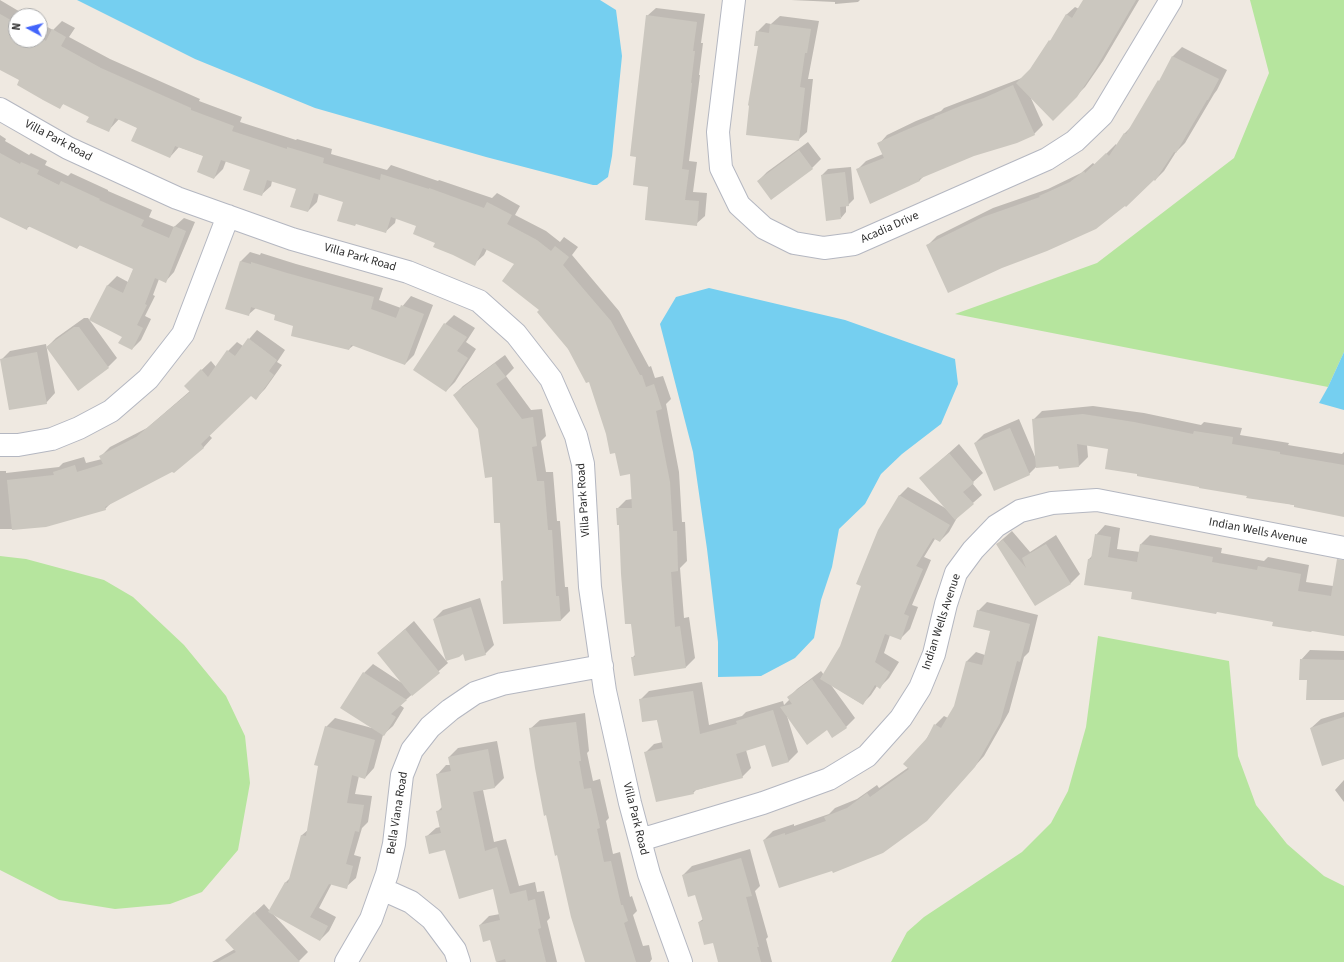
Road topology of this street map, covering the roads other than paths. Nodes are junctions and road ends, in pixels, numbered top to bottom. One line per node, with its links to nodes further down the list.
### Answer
1 (734, 0): 2 (street, Acadia Drive)
2 (1171, 0)
3 (0, 110): 4 (street, Villa Park Road)
4 (228, 216): 5 (street); 7 (street, Villa Park Road)
5 (0, 445)
6 (1344, 548): 8 (street, Indian Wells Avenue)
7 (602, 666): 8 (street, Villa Park Road); 9 (street, Bella Viana Road)
8 (640, 840): 12 (street, Villa Park Road)
9 (382, 889): 10 (street, Bella Viana Road); 11 (street)
10 (346, 962)
11 (459, 962)
12 (681, 962)

